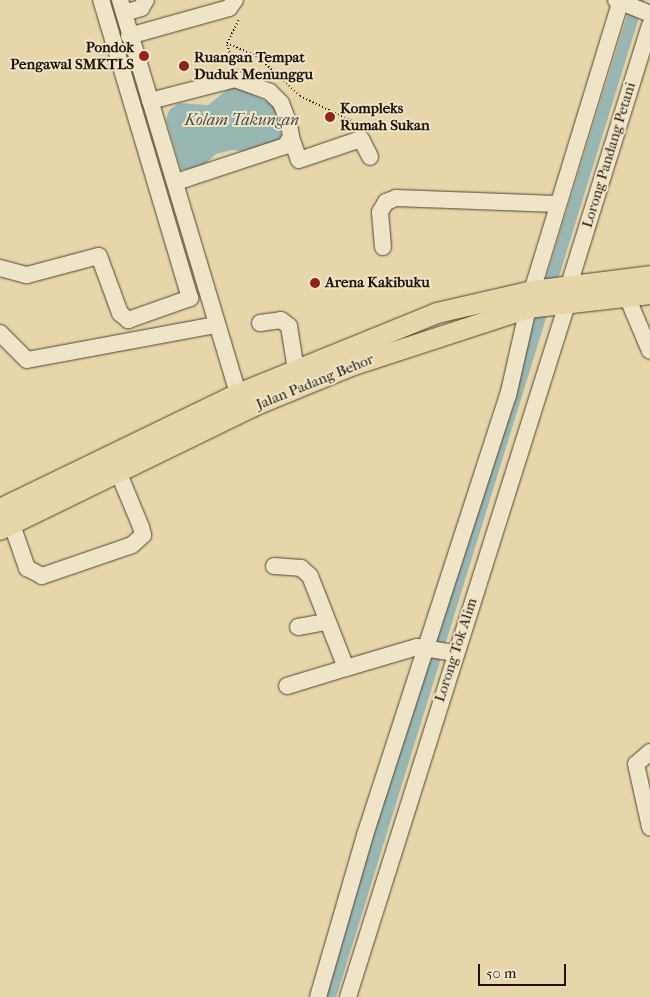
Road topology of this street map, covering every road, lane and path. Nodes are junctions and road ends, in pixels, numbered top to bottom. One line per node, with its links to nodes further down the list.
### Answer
1 (101, 0): 16 (street)
2 (146, 0): 5 (street)
3 (235, 0): 8 (street)
4 (620, 2): 7 (street); 18 (street)
5 (122, 6): 8 (street)
6 (239, 17): 9 (path)
7 (650, 17): 22 (street, Lorong Pandang Petani)
8 (129, 36): 11 (street)
9 (227, 43): 10 (path); 12 (path)
10 (235, 73)
11 (150, 101): 13 (street); 15 (street)
12 (362, 126)
13 (291, 137): 14 (street); 17 (street)
14 (370, 157)
15 (168, 158): 16 (street); 17 (street)
16 (148, 166): 20 (street)
17 (176, 182): 26 (street)
18 (557, 204): 19 (street); 24 (street)
19 (384, 246)
20 (0, 268)
21 (650, 280): 22 (main road, Jalan Padang Behor); 23 (main road, Jalan Padang Behor)
22 (568, 295): 23 (main road, Jalan Padang Behor); 24 (main road, Jalan Padang Behor); 38 (street, Lorong Tok Alim)
23 (628, 298): 28 (street)
24 (531, 302): 29 (main road, Jalan Padang Behor); 30 (main road, Jalan Padang Behor); 37 (street)
25 (260, 323): 29 (street)
26 (215, 325): 27 (street); 30 (street)
27 (0, 333)
28 (650, 351)
29 (296, 370): 30 (main road, Jalan Padang Behor)
30 (246, 400): 31 (main road, Jalan Padang Behor); 32 (main road, Jalan Padang Behor)
31 (119, 474): 33 (main road, Jalan Padang Behor); 33 (street)
32 (0, 509)
33 (6, 528)
34 (274, 566): 35 (street)
35 (327, 622): 36 (street); 39 (street)
36 (298, 627)
37 (428, 646): 38 (street); 39 (street); 43 (street)
38 (452, 652): 44 (street, Lorong Tok Alim)
39 (346, 668): 40 (street)
40 (287, 686)
41 (644, 755): 42 (street)
42 (650, 827)
43 (318, 997)
44 (348, 997)

